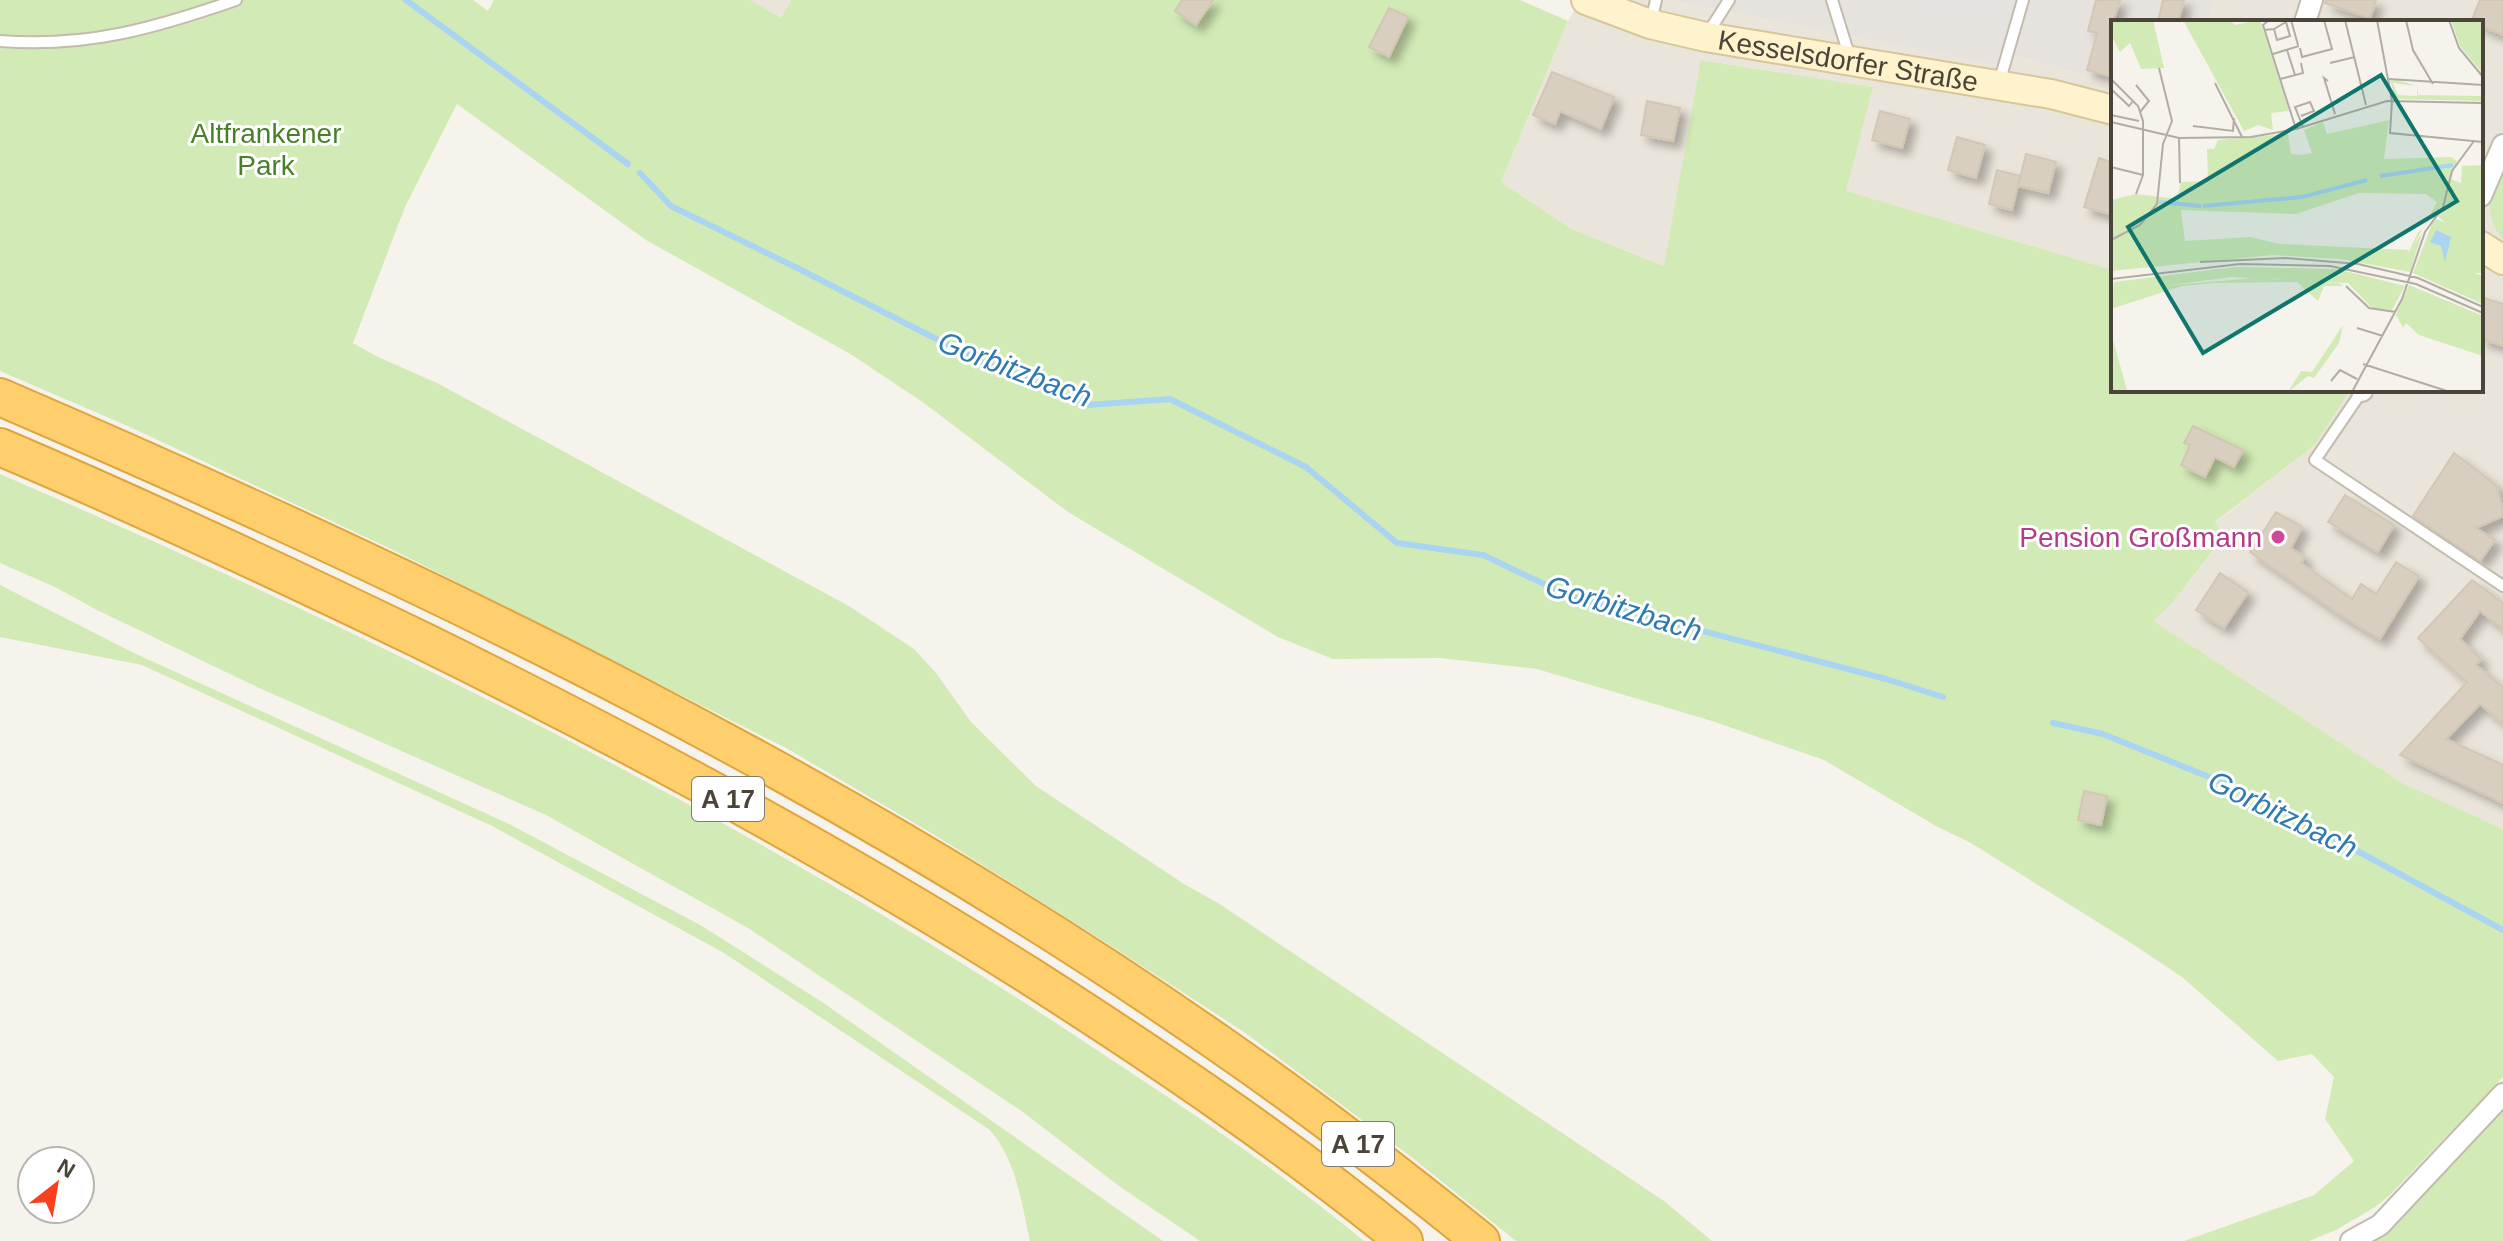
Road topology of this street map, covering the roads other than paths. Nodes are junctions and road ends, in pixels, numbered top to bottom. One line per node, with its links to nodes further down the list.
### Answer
1 (236, 0): 10 (lane)
2 (1586, 0): 7 (main road, Kesselsdorfer Straße)
3 (1729, 0): 9 (lane)
4 (1832, 0): 11 (lane)
5 (2023, 0): 12 (lane)
6 (2312, 0): 8 (street)
7 (1653, 12): 9 (main road, Kesselsdorfer Straße)
8 (2306, 20)
9 (1706, 37): 11 (main road, Kesselsdorfer Straße)
10 (0, 41)
11 (1851, 60): 12 (main road, Kesselsdorfer Straße)
12 (1998, 85): 13 (main road, Kesselsdorfer Straße)
13 (2111, 109)
14 (2503, 145): 15 (street)
15 (2483, 191)
16 (2483, 247): 17 (main road)
17 (2503, 260)
18 (2361, 392): 21 (lane)
19 (0, 397): 24 (highway, A 17)
20 (0, 447): 23 (highway, A 17)
21 (2503, 586)
22 (2503, 1094): 25 (street)
23 (1404, 1241)
24 (1481, 1241)
25 (2351, 1241)

